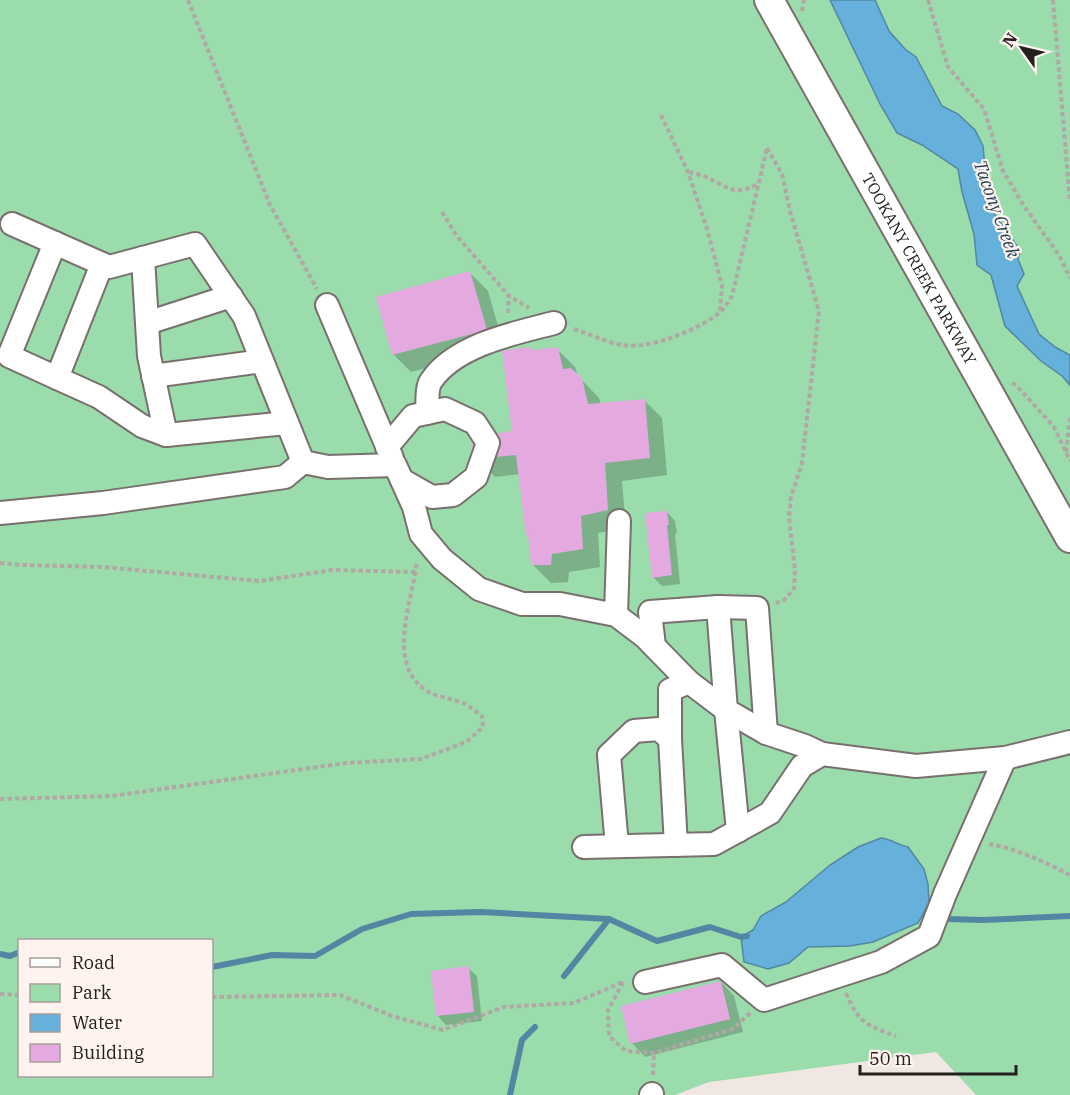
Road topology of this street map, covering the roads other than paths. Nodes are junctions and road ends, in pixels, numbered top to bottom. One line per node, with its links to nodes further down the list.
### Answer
1 (769, 0): 20 (main road, TOOKANY CREEK PARKWAY)
2 (12, 224): 3 (lane)
3 (55, 243): 5 (lane); 12 (lane)
4 (143, 258): 5 (lane); 6 (lane); 8 (lane)
5 (102, 264): 12 (lane)
6 (231, 296): 8 (lane); 10 (lane)
7 (327, 305): 17 (lane)
8 (147, 323): 11 (lane)
9 (554, 323): 13 (lane)
10 (262, 361): 11 (lane); 14 (lane)
11 (153, 376): 15 (lane)
12 (57, 378): 15 (lane)
13 (427, 413): 17 (lane); 17 (lane)
14 (287, 423): 15 (lane); 16 (lane)
15 (166, 435)
16 (303, 462): 17 (lane); 18 (lane)
17 (395, 464): 22 (lane)
18 (0, 513)
19 (619, 520): 22 (lane)
20 (1070, 538)
21 (718, 607): 23 (lane); 25 (lane); 26 (lane)
22 (616, 615): 23 (lane)
23 (654, 646): 24 (lane)
24 (689, 682): 25 (lane); 27 (lane)
25 (726, 710): 26 (lane); 31 (lane)
26 (766, 733): 29 (lane)
27 (670, 739): 32 (lane); 34 (lane)
28 (1070, 742): 30 (lane)
29 (822, 754): 30 (lane); 31 (lane)
30 (1005, 758): 35 (lane)
31 (738, 831): 32 (lane)
32 (676, 845): 34 (lane)
33 (584, 846): 34 (lane)
34 (617, 846)
35 (645, 982)

